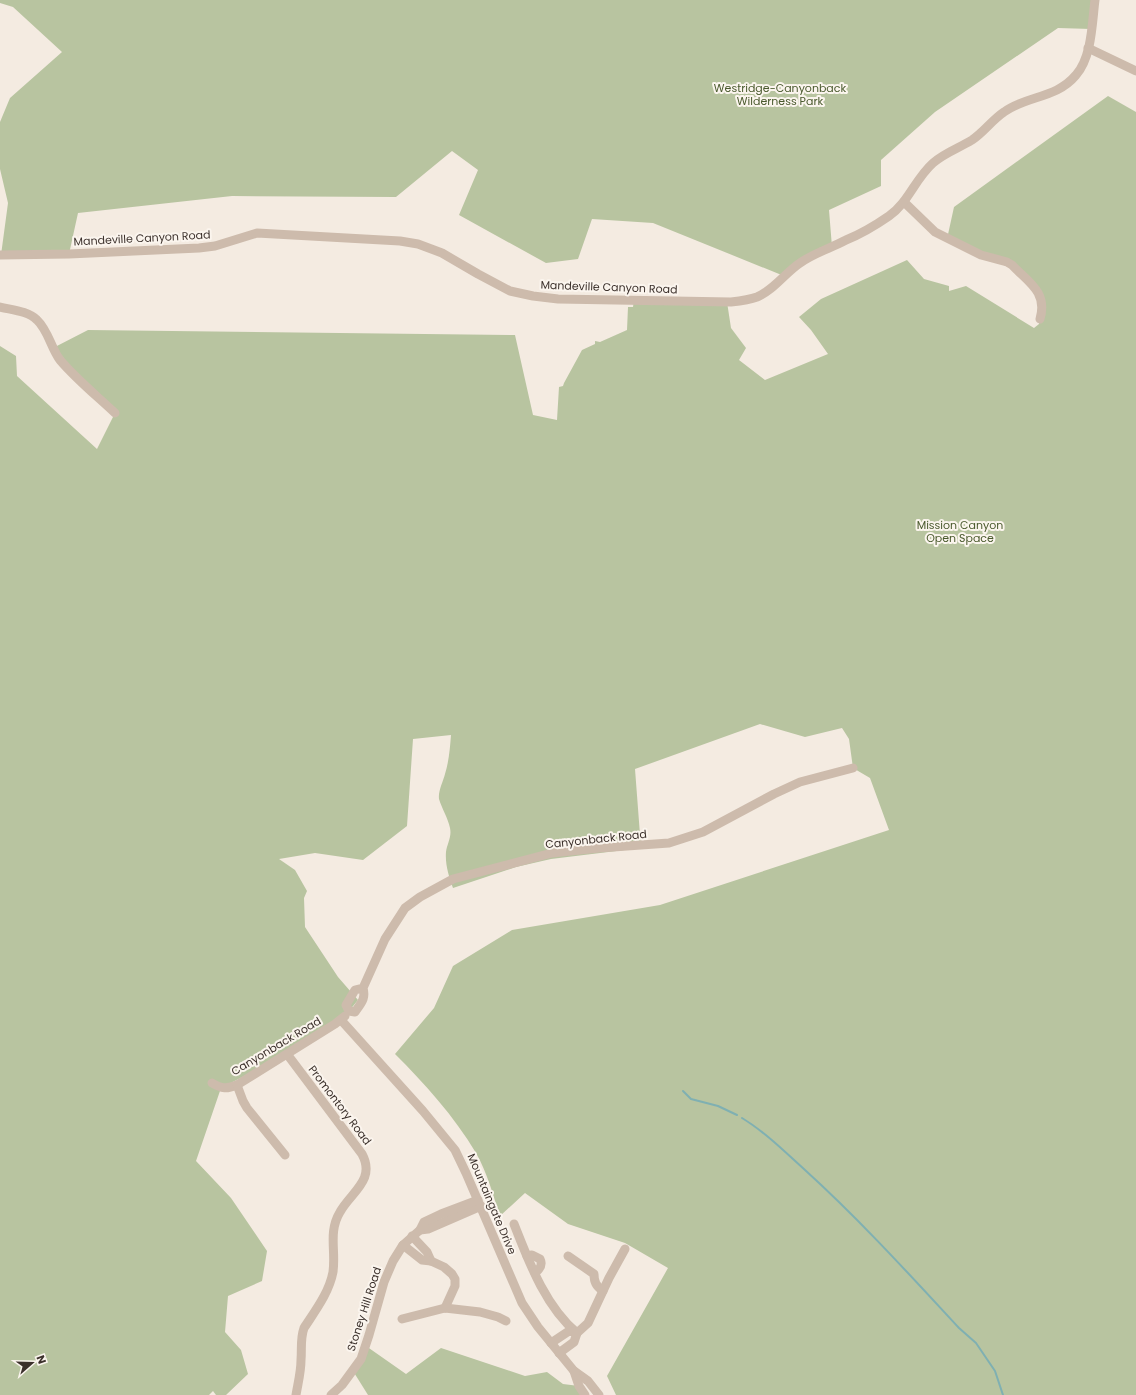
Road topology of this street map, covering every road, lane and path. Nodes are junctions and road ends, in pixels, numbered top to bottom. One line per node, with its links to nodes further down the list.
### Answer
1 (1095, 0): 2 (street, Mandeville Canyon Road)
2 (1088, 48): 3 (street); 4 (street, Mandeville Canyon Road)
3 (1136, 71)
4 (904, 202): 5 (street, Mandeville Canyon Road); 7 (street)
5 (0, 255)
6 (0, 307): 8 (street)
7 (1040, 319)
8 (116, 413)
9 (854, 768): 10 (street, Canyonback Road)
10 (363, 988): 11 (street, Canyonback Road); 11 (street)
11 (354, 1010): 12 (street, Canyonback Road)
12 (341, 1020): 13 (street, Canyonback Road); 17 (street, Mountaingate Drive)
13 (287, 1054): 15 (street, Canyonback Road); 34 (street, Promontory Road)
14 (212, 1083): 15 (street, Canyonback Road)
15 (237, 1085): 16 (street)
16 (285, 1155)
17 (479, 1203): 19 (street, Stoney Hill Road); 31 (street, Mountaingate Drive)
18 (514, 1224): 30 (street)
19 (412, 1236): 20 (street, Stoney Hill Road); 23 (street)
20 (403, 1245): 23 (street); 35 (street, Stoney Hill Road)
21 (625, 1249): 25 (street)
22 (568, 1256): 24 (street)
23 (431, 1261): 27 (street)
24 (594, 1274): 25 (street); 26 (street)
25 (609, 1278): 26 (street)
26 (603, 1291): 30 (street)
27 (445, 1308): 28 (street); 29 (street)
28 (402, 1319)
29 (506, 1321)
30 (577, 1333): 31 (street); 32 (street)
31 (551, 1343): 32 (street, Mountaingate Drive)
32 (559, 1353): 33 (street, Mountaingate Drive)
33 (574, 1371): 36 (street, Mountaingate Drive); 37 (street, Mountaingate Drive)
34 (296, 1395)
35 (331, 1395)
36 (585, 1395)
37 (599, 1395)

